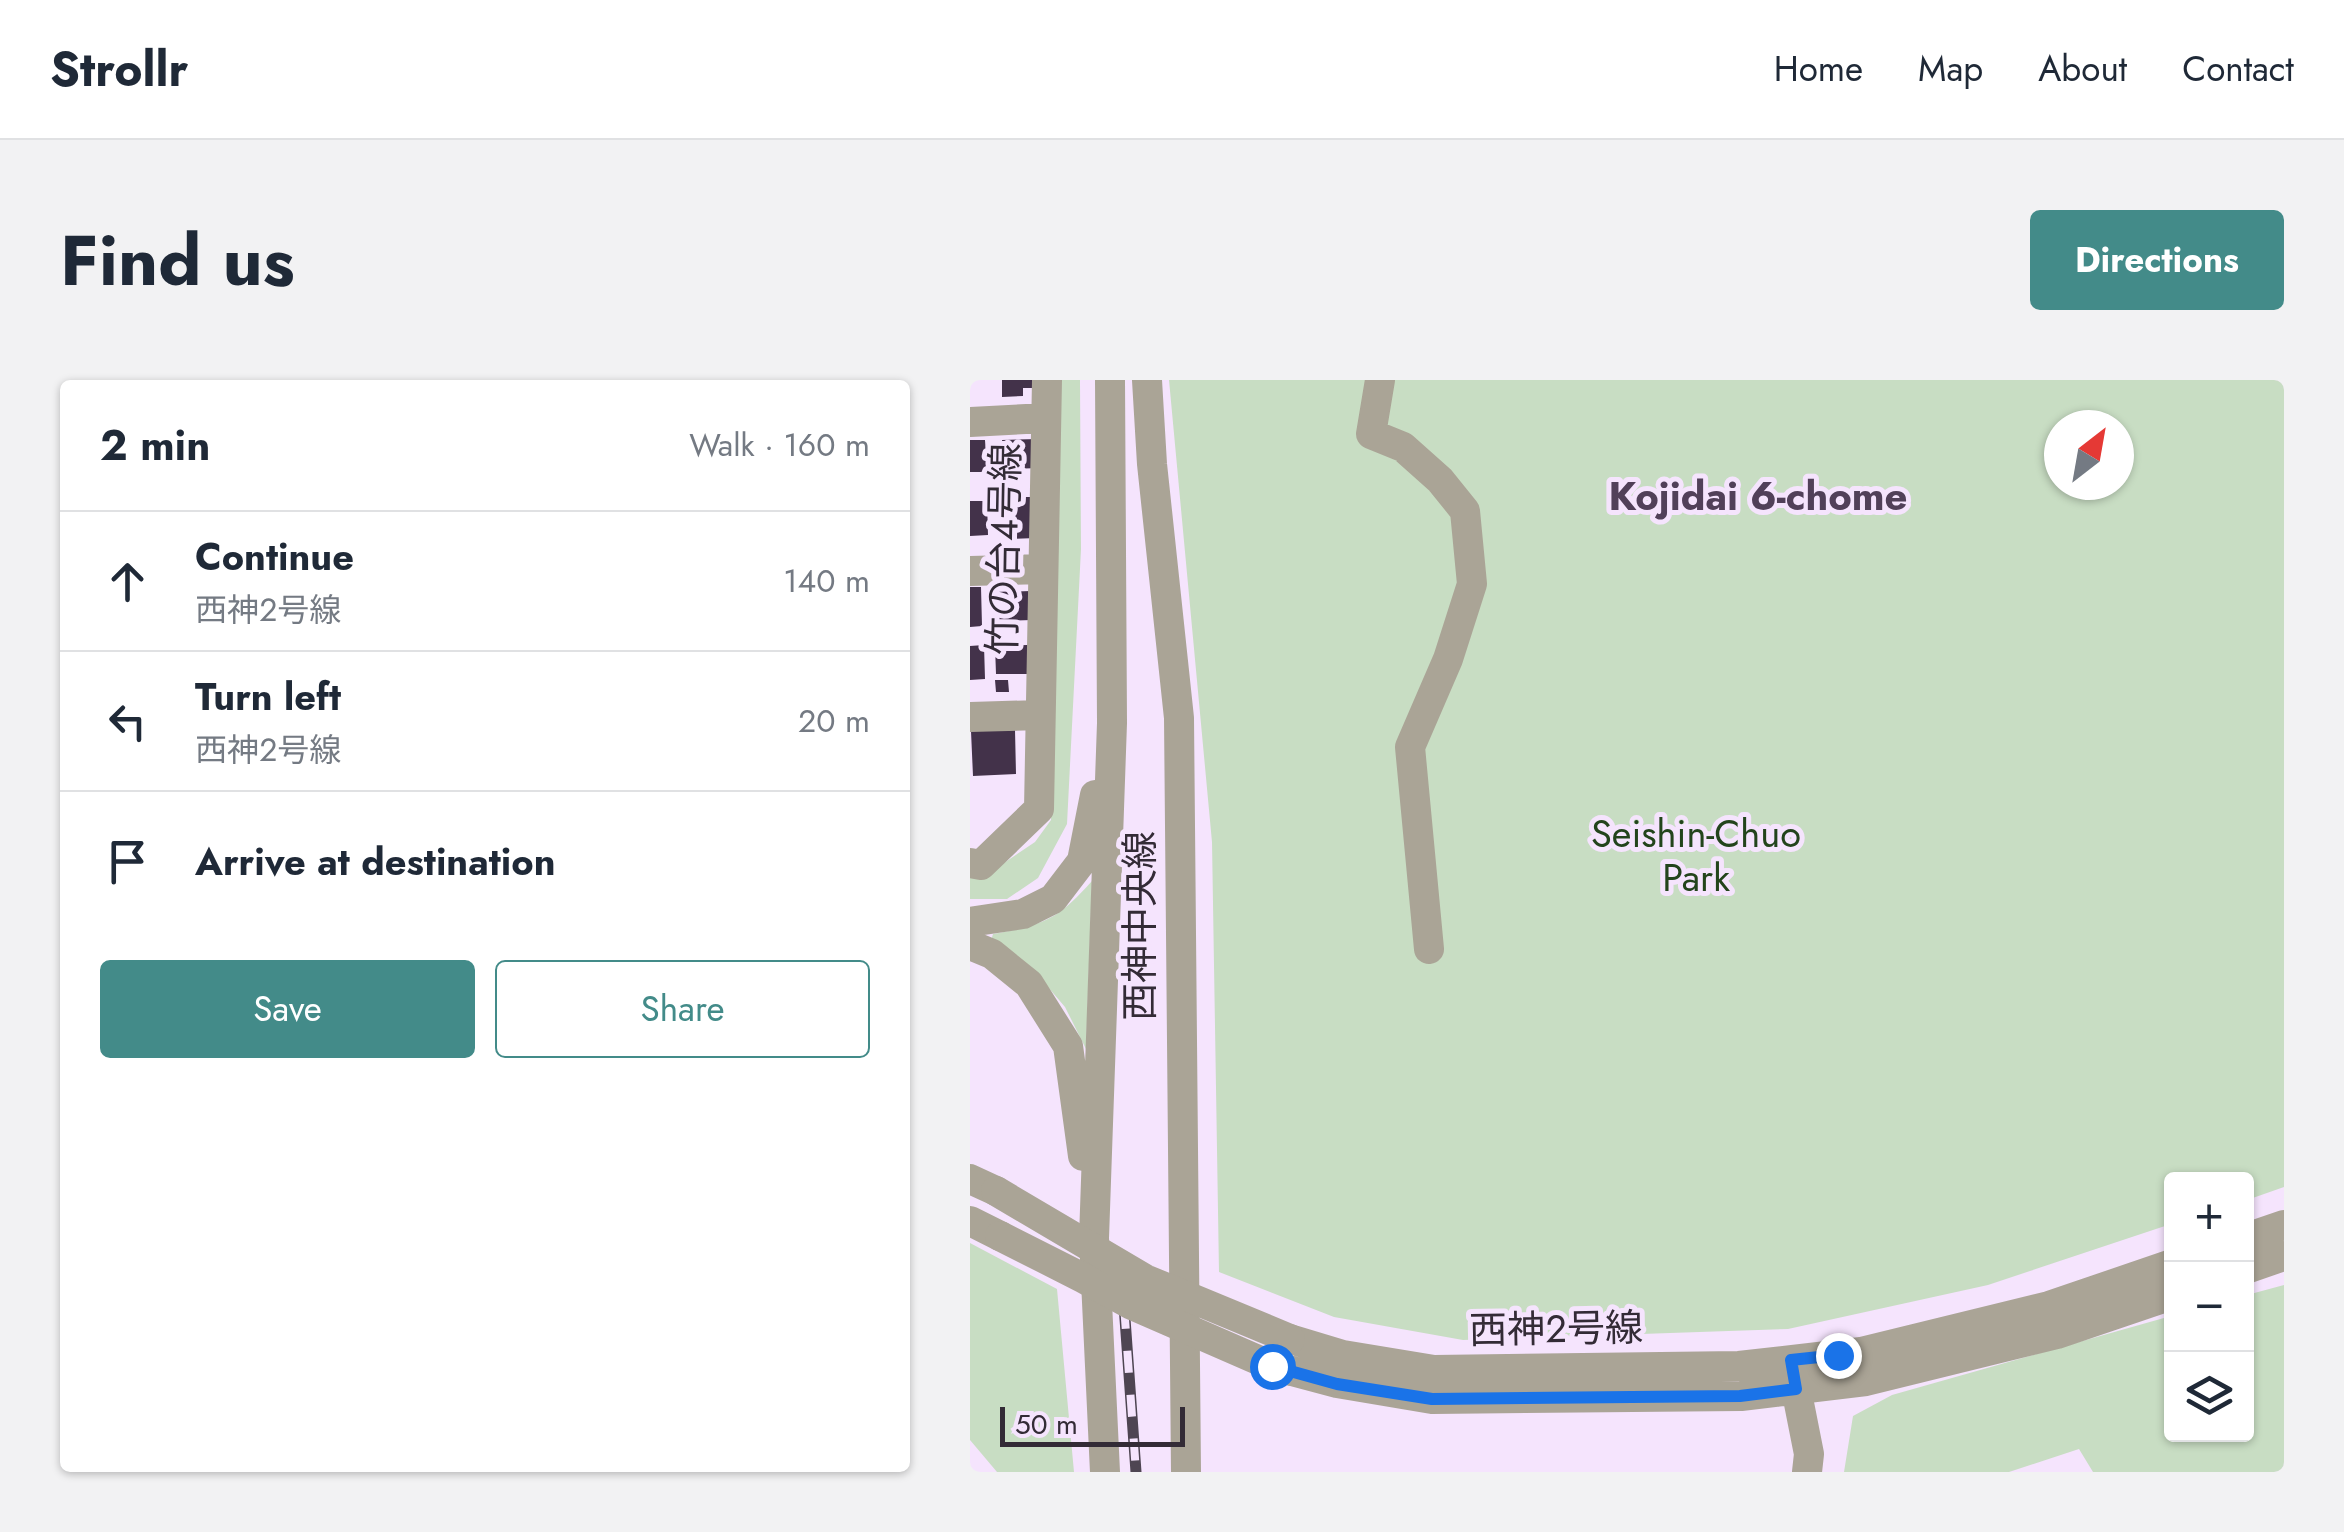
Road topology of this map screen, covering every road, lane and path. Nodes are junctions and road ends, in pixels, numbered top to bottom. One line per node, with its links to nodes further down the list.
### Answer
1 (1047, 380): 5 (street, 竹の台４号線)
2 (1110, 380): 11 (street, 西神中央線)
3 (1148, 380): 26 (street, 西神中央線)
4 (1380, 380): 15 (street)
5 (1046, 418): 6 (street); 7 (street, 竹の台４号線)
6 (970, 422)
7 (1043, 569): 8 (street); 9 (street, 竹の台４号線)
8 (970, 571)
9 (1040, 715): 10 (street); 12 (street, 竹の台４号線)
10 (970, 717)
11 (1112, 723): 13 (street); 20 (street, 西神中央線)
12 (970, 864)
13 (970, 922)
14 (970, 945): 20 (street)
15 (1429, 949)
16 (983, 1185): 25 (street, 西神２号線, bridge)
17 (970, 1221): 25 (street, 西神２号線, bridge)
18 (2284, 1225): 19 (street)
19 (2254, 1235)
20 (1094, 1238): 27 (street, 西神中央線)
21 (2284, 1256): 22 (street)
22 (2254, 1266)
23 (2164, 1267): 25 (street, 西神２号線)
24 (2164, 1298): 25 (street, 西神２号線)
25 (1794, 1375): 30 (street)
26 (1184, 1378): 28 (street, 西神中央線); 29 (street)
27 (1104, 1472)
28 (1186, 1472)
29 (1209, 1472)
30 (1807, 1472)

